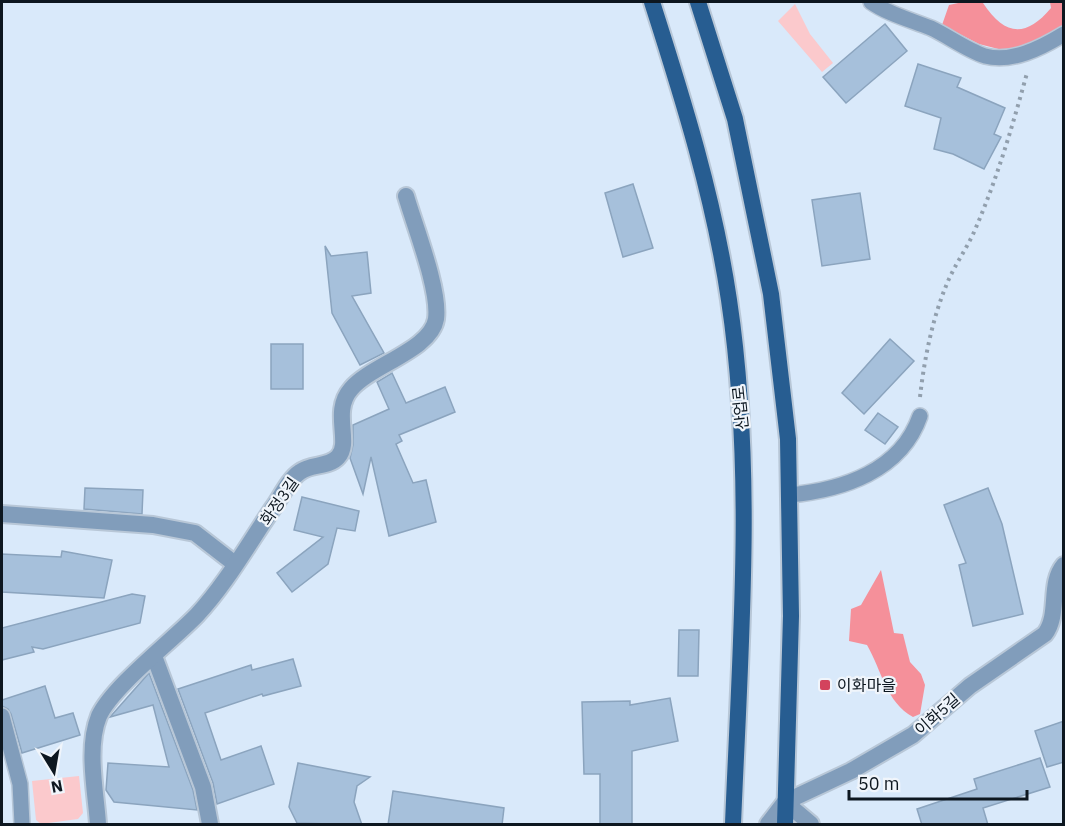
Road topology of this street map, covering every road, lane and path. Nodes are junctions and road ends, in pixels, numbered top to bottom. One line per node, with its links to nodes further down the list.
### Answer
1 (652, 2): 18 (main road, 산업로)
2 (871, 2): 5 (lane)
3 (702, 3): 8 (main road)
4 (1064, 34): 5 (lane)
5 (1032, 50): 7 (path)
6 (406, 196): 10 (street, 화정3길)
7 (920, 416): 8 (lane)
8 (789, 495): 14 (main road)
9 (2, 514): 10 (street)
10 (235, 564): 12 (street, 화정3길)
11 (1064, 564): 14 (street, 이화5길)
12 (154, 656): 16 (street, 화정3길); 17 (street)
13 (2, 716): 15 (lane)
14 (785, 802): 19 (street); 20 (main road); 21 (street)
15 (22, 825)
16 (98, 825)
17 (210, 825)
18 (733, 825)
19 (768, 825)
20 (785, 825)
21 (811, 825)

